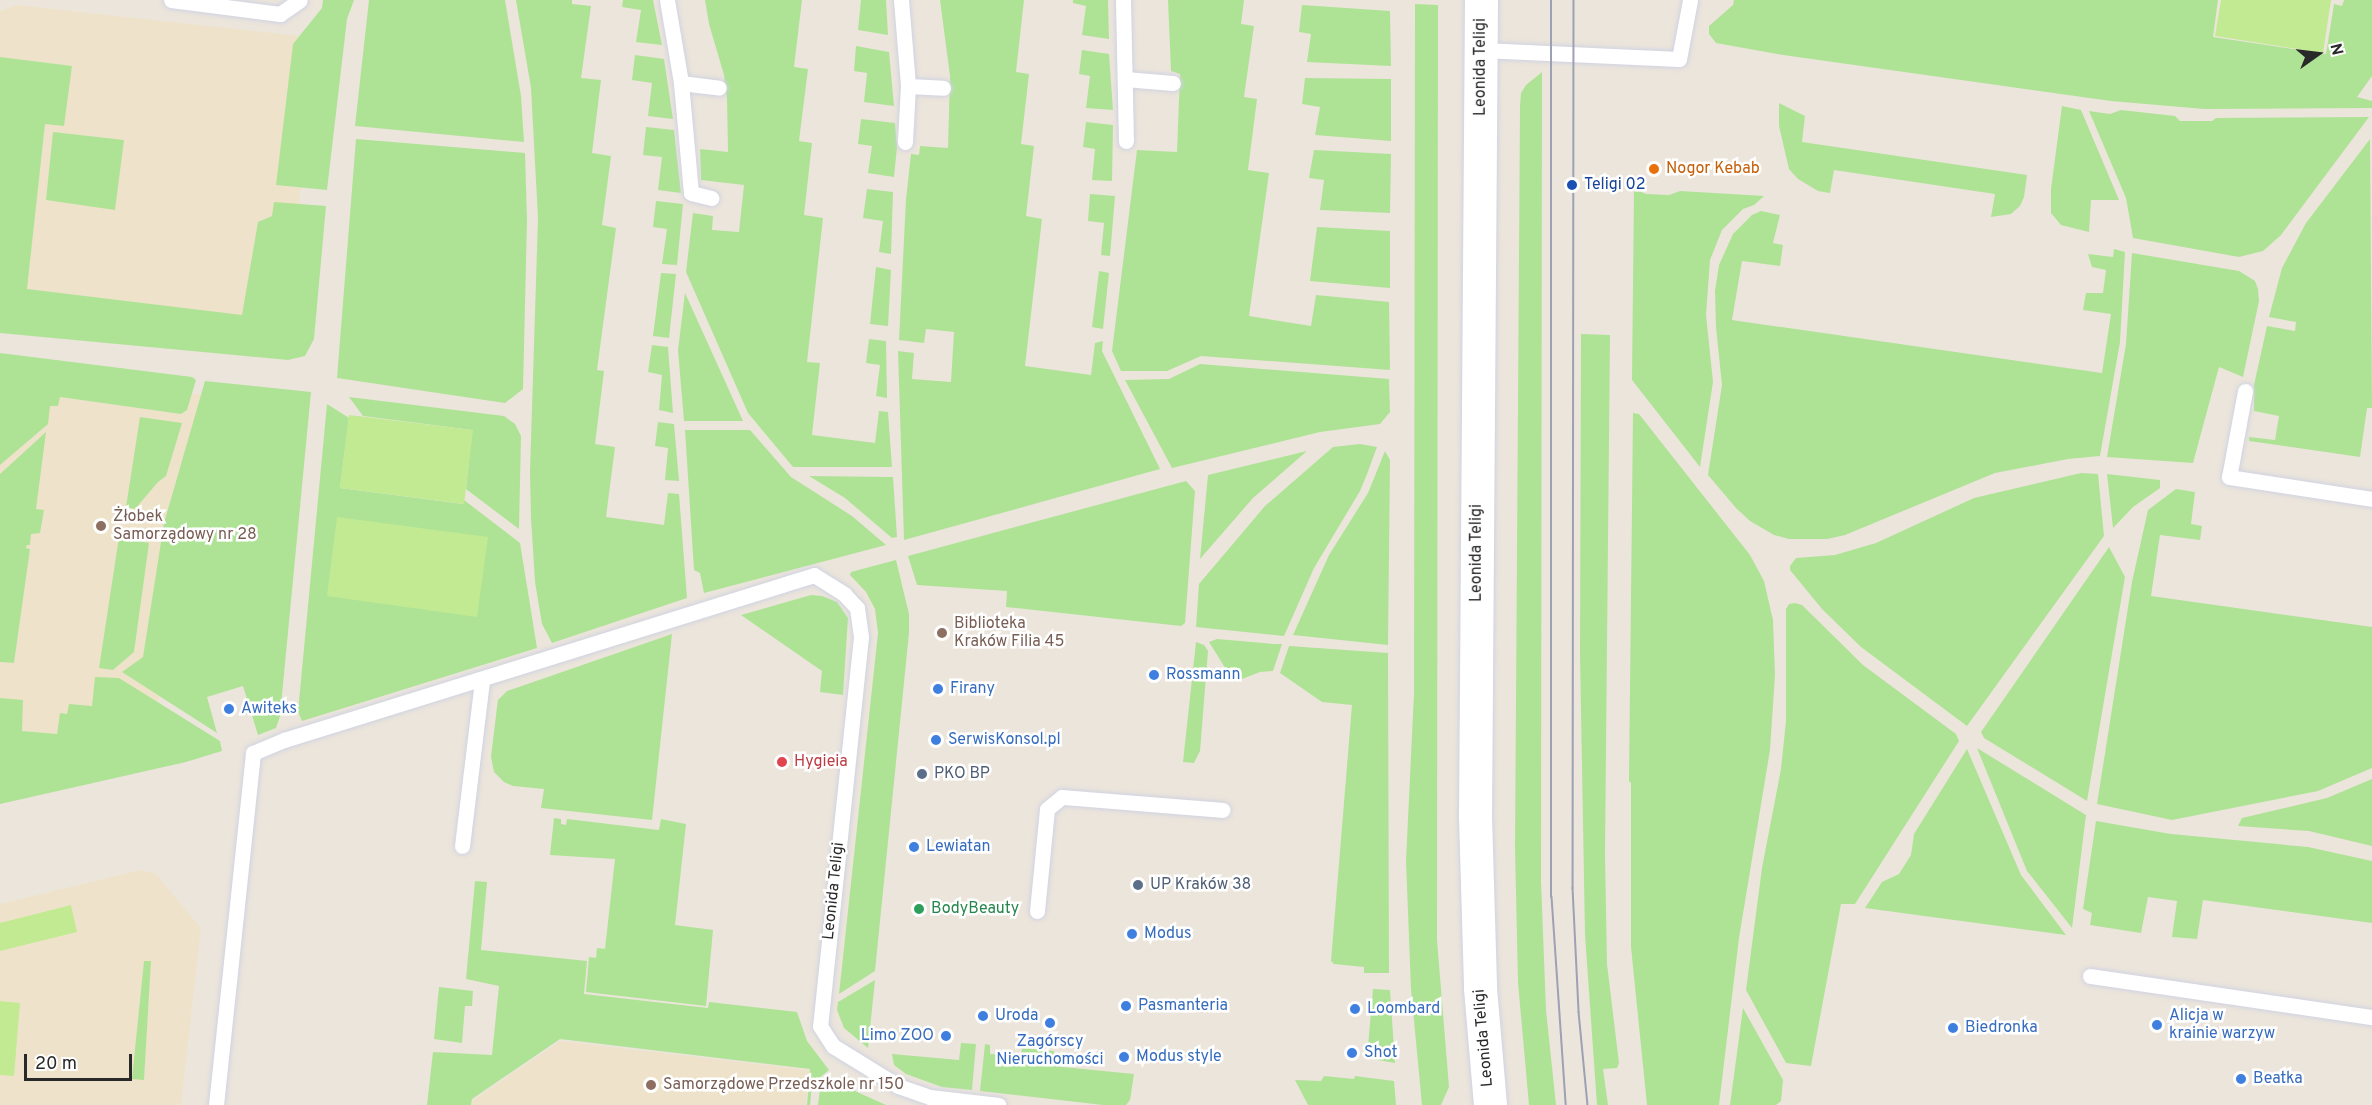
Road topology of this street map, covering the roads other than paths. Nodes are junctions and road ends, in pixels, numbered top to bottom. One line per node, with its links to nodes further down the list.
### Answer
1 (171, 0): 2 (lane)
2 (300, 0)
3 (667, 0): 11 (lane)
4 (901, 0): 12 (lane)
5 (1124, 0): 9 (lane)
6 (1482, 0): 8 (street, Leonida Teligi)
7 (1690, 0): 8 (lane)
8 (1482, 50): 28 (street, Leonida Teligi)
9 (1125, 79): 10 (lane); 15 (lane)
10 (1173, 82)
11 (681, 83): 13 (lane); 17 (lane)
12 (908, 86): 14 (lane); 16 (lane)
13 (719, 88)
14 (943, 88)
15 (1126, 141)
16 (906, 142)
17 (711, 198)
18 (2245, 391): 19 (lane)
19 (2372, 500)
20 (483, 680): 22 (lane); 26 (lane); 27 (lane, Leonida Teligi)
21 (1222, 810): 23 (lane)
22 (462, 846)
23 (1037, 911)
24 (2090, 976): 25 (lane)
25 (2372, 1017)
26 (216, 1105)
27 (999, 1105)
28 (1490, 1105)

